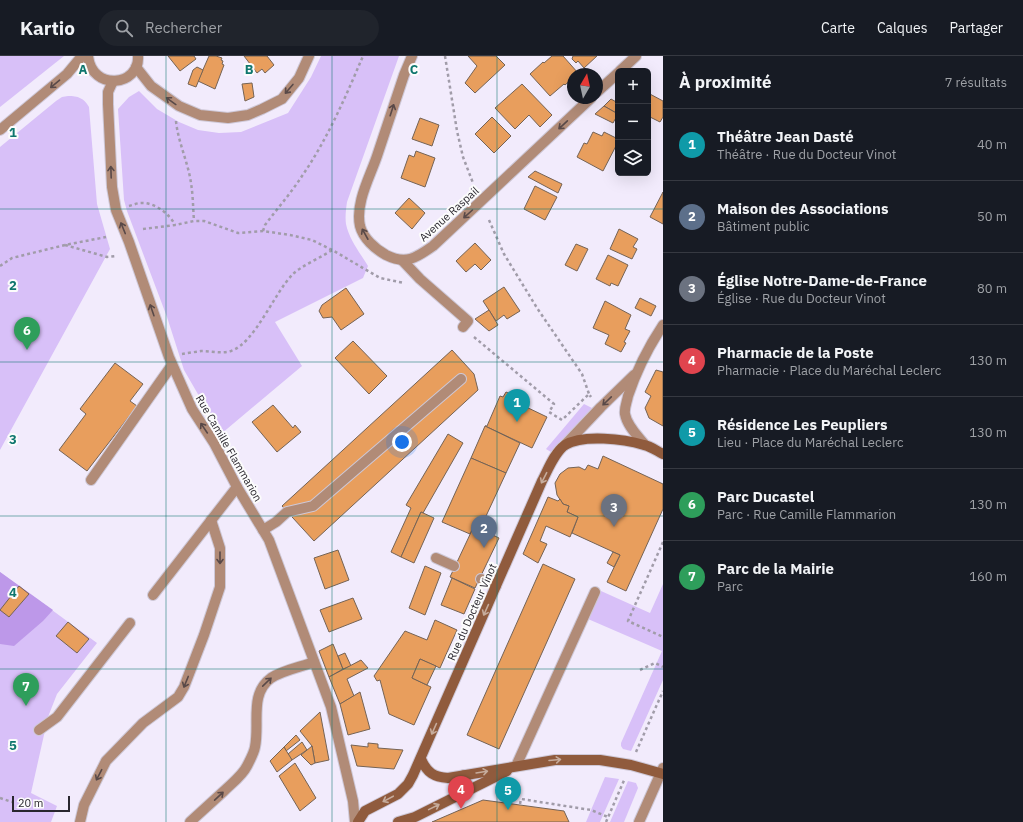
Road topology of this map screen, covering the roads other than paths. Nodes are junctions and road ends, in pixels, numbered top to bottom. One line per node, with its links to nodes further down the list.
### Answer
1 (82, 56): 13 (street, one-way to 13)
2 (88, 56): 10 (street)
3 (138, 56): 7 (street)
4 (309, 56): 7 (street, one-way to 7)
5 (412, 56): 14 (street, one-way to 5)
6 (636, 56): 8 (street)
7 (136, 67): 10 (street)
8 (623, 68)
9 (615, 76): 11 (street)
10 (113, 81): 17 (street, Rue Camille Flammarion, one-way to 10)
11 (603, 87)
12 (585, 104): 14 (street, Avenue Raspail, one-way to 14)
13 (0, 130)
14 (402, 260): 16 (street)
15 (663, 325): 18 (street)
16 (463, 327)
17 (172, 365): 23 (street); 24 (street, Rue Camille Flammarion, one-way to 17)
18 (635, 374): 20 (street, one-way to 20); 21 (street)
19 (461, 379): 26 (street)
20 (565, 445): 21 (street); 30 (street, Rue du Docteur Vinot, one-way to 30)
21 (645, 445): 22 (street)
22 (663, 454)
23 (91, 480)
24 (238, 487): 25 (street); 26 (street, Rue Camille Flammarion)
25 (210, 520): 32 (street); 41 (street, one-way to 41)
26 (263, 530): 34 (street, Rue Camille Flammarion)
27 (436, 558): 28 (street)
28 (454, 566)
29 (481, 579): 30 (street)
30 (496, 586): 36 (street, Rue du Docteur Vinot, one-way to 36)
31 (595, 592): 37 (street)
32 (153, 596)
33 (130, 623): 35 (street)
34 (314, 662): 42 (street, one-way to 34); 43 (street, Rue Camille Flammarion)
35 (39, 730)
36 (421, 759): 39 (street); 44 (street, Rue du Docteur Vinot, one-way to 44)
37 (516, 766): 38 (street, one-way to 38); 39 (street, one-way to 37); 40 (street)
38 (662, 771): 46 (street)
39 (464, 775): 40 (street)
40 (469, 790): 45 (street, one-way to 40)
41 (80, 822)
42 (190, 822)
43 (355, 822)
44 (358, 822)
45 (398, 822)
46 (639, 822)

